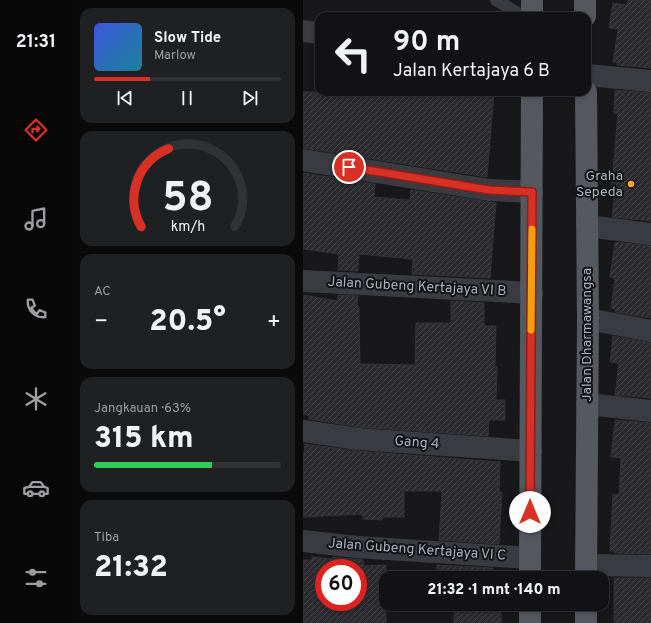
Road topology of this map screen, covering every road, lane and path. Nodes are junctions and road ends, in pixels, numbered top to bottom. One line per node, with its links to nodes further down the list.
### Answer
1 (496, 0): 4 (lane)
2 (532, 0): 5 (main road)
3 (585, 0): 6 (main road)
4 (516, 12)
5 (532, 12)
6 (585, 12)
7 (303, 31): 8 (street)
8 (315, 32)
9 (591, 75): 10 (street)
10 (651, 81)
11 (532, 96): 14 (main road)
12 (586, 96): 15 (main road, Jalan Dharmawangsa)
13 (303, 160): 14 (street)
14 (532, 192): 18 (main road)
15 (587, 226): 16 (street); 19 (main road, Jalan Dharmawangsa)
16 (651, 234)
17 (303, 281): 18 (street, Jalan Gubeng Kertajaya VI B)
18 (532, 292): 24 (main road)
19 (588, 319): 20 (street); 21 (main road, Jalan Dharmawangsa)
20 (651, 331)
21 (587, 404): 22 (street); 28 (main road, Jalan Dharmawangsa)
22 (651, 411)
23 (303, 431): 24 (street, Gang 4)
24 (531, 451): 27 (main road)
25 (303, 541): 27 (street, Jalan Gubeng Kertajaya VI C)
26 (651, 566): 29 (street)
27 (530, 568)
28 (586, 571)
29 (597, 571)
30 (530, 611): 32 (main road)
31 (586, 611): 33 (main road)
32 (530, 623)
33 (586, 623)

